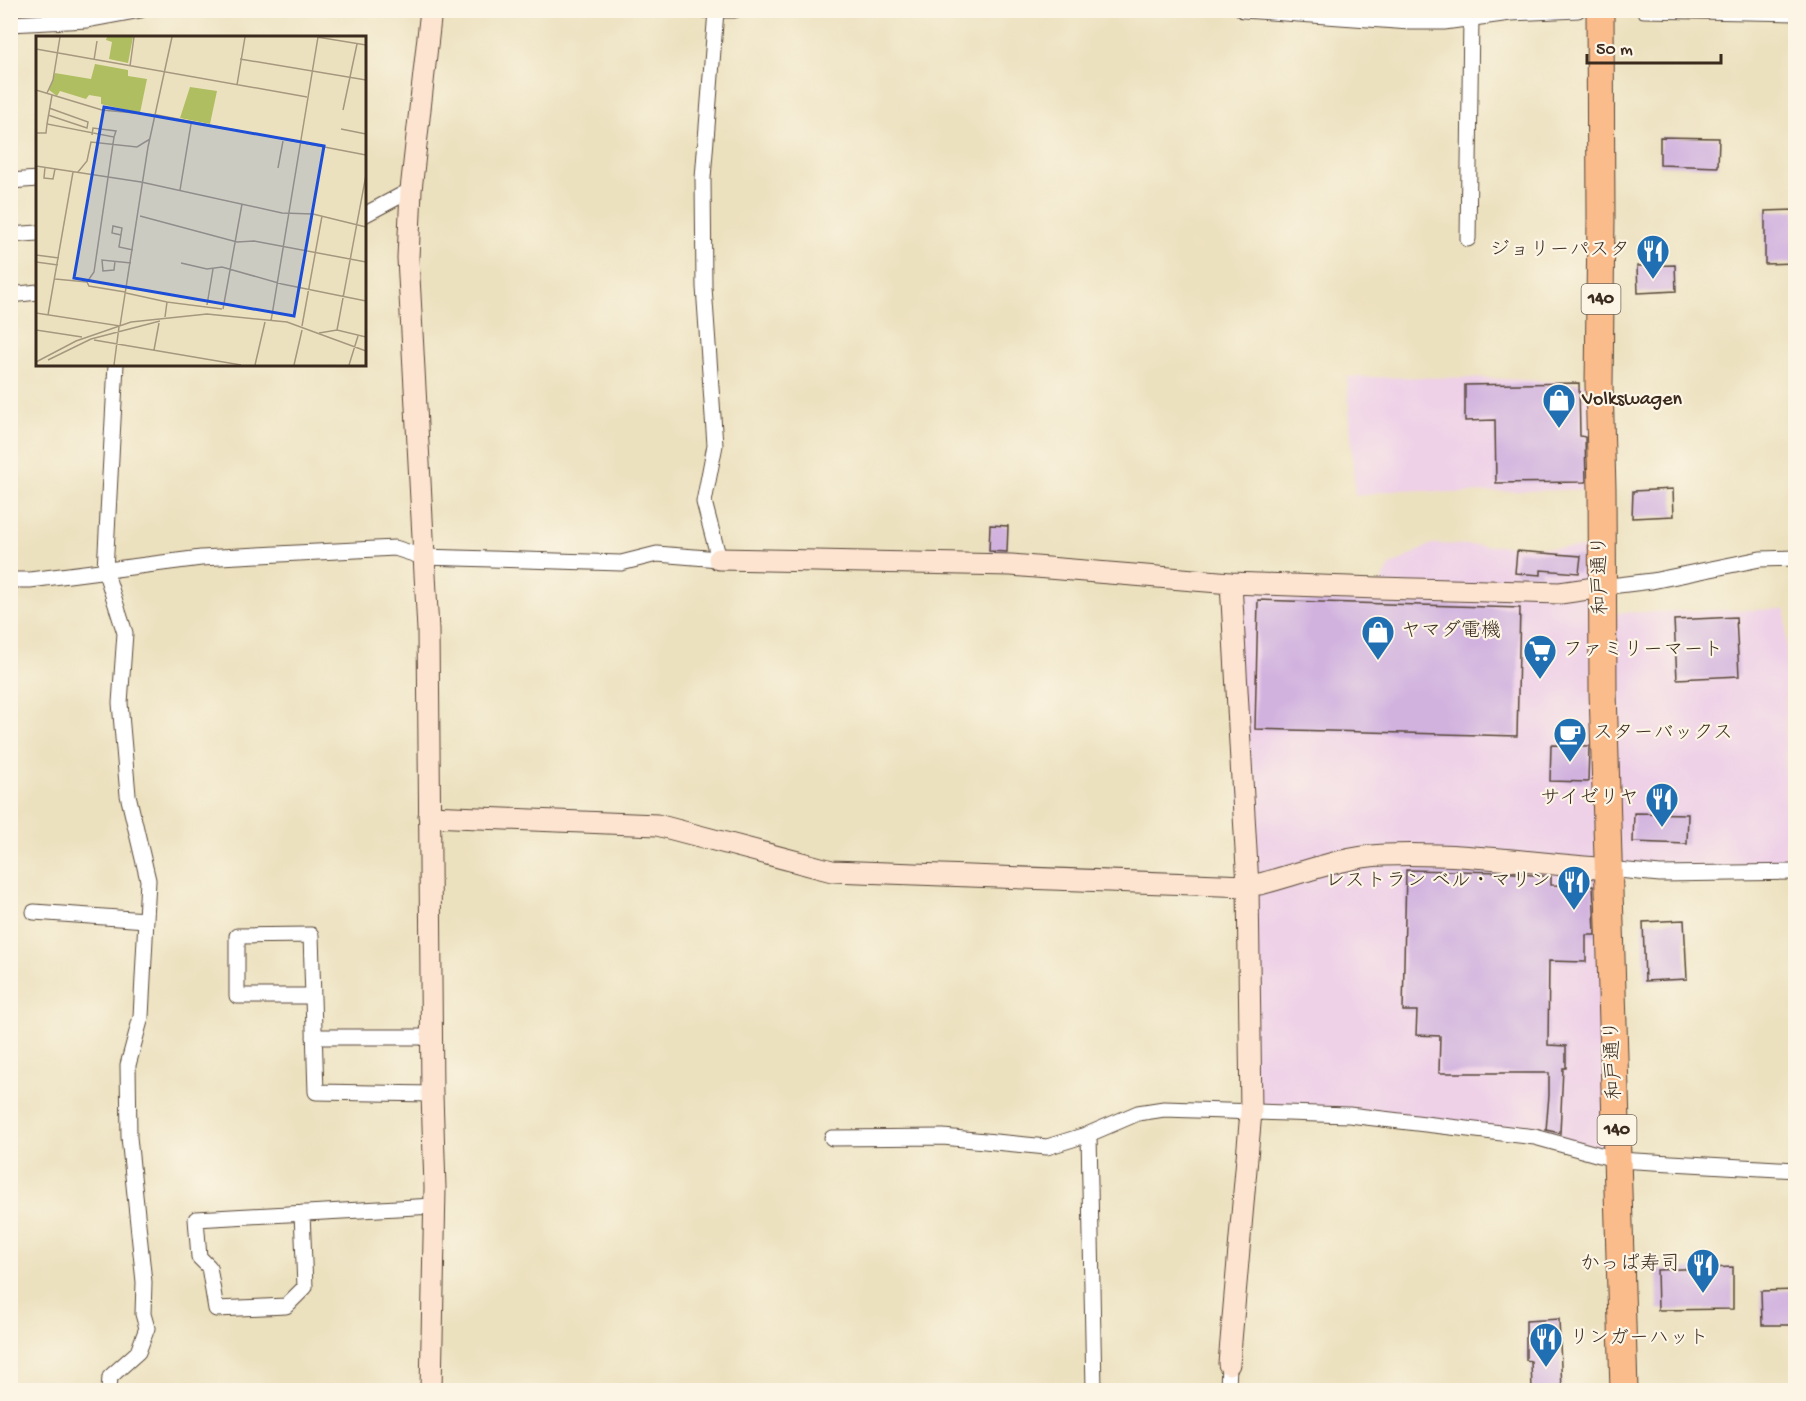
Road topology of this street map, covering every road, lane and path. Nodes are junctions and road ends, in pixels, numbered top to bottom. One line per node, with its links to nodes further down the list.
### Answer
1 (141, 10): 12 (street)
2 (431, 10): 15 (street)
3 (699, 10): 9 (street)
4 (735, 10): 9 (street)
5 (1243, 10): 11 (street)
6 (1578, 10): 11 (street)
7 (1600, 10): 29 (highway, 和戸通り / 140)
8 (1644, 10): 10 (street)
9 (716, 11): 25 (street)
10 (1796, 14)
11 (1471, 17): 19 (street)
12 (10, 24)
13 (36, 179): 14 (street)
14 (10, 181)
15 (411, 190): 16 (street); 23 (street)
16 (366, 214)
17 (36, 233): 18 (street)
18 (10, 235)
19 (1468, 239)
20 (36, 292): 21 (street)
21 (10, 295)
22 (116, 366): 26 (street)
23 (423, 557): 25 (street); 26 (street); 30 (street)
24 (1796, 558): 29 (street)
25 (719, 559): 28 (street)
26 (105, 570): 27 (street); 35 (street)
27 (10, 580)
28 (1231, 583): 29 (street); 33 (street)
29 (1602, 587): 31 (highway, 和戸通り / 140)
30 (429, 816): 33 (street); 38 (street)
31 (1608, 869): 32 (street); 33 (street); 43 (highway, 和戸通り / 140)
32 (1796, 872)
33 (1248, 886): 40 (street)
34 (34, 912): 35 (street)
35 (146, 920): 48 (street)
36 (312, 996): 36 (street); 37 (street)
37 (314, 1037): 38 (street); 39 (street)
38 (432, 1037): 39 (street)
39 (432, 1094): 45 (street)
40 (1251, 1112): 41 (street); 43 (street); 47 (street)
41 (1089, 1134): 42 (street); 50 (street)
42 (832, 1138)
43 (1618, 1160): 44 (street); 52 (highway, 和戸通り / 140)
44 (1796, 1170)
45 (434, 1206): 46 (street); 49 (street)
46 (302, 1213): 46 (street)
47 (1229, 1364): 51 (street)
48 (109, 1390)
49 (431, 1390)
50 (1094, 1390)
51 (1228, 1390)
52 (1624, 1390)

